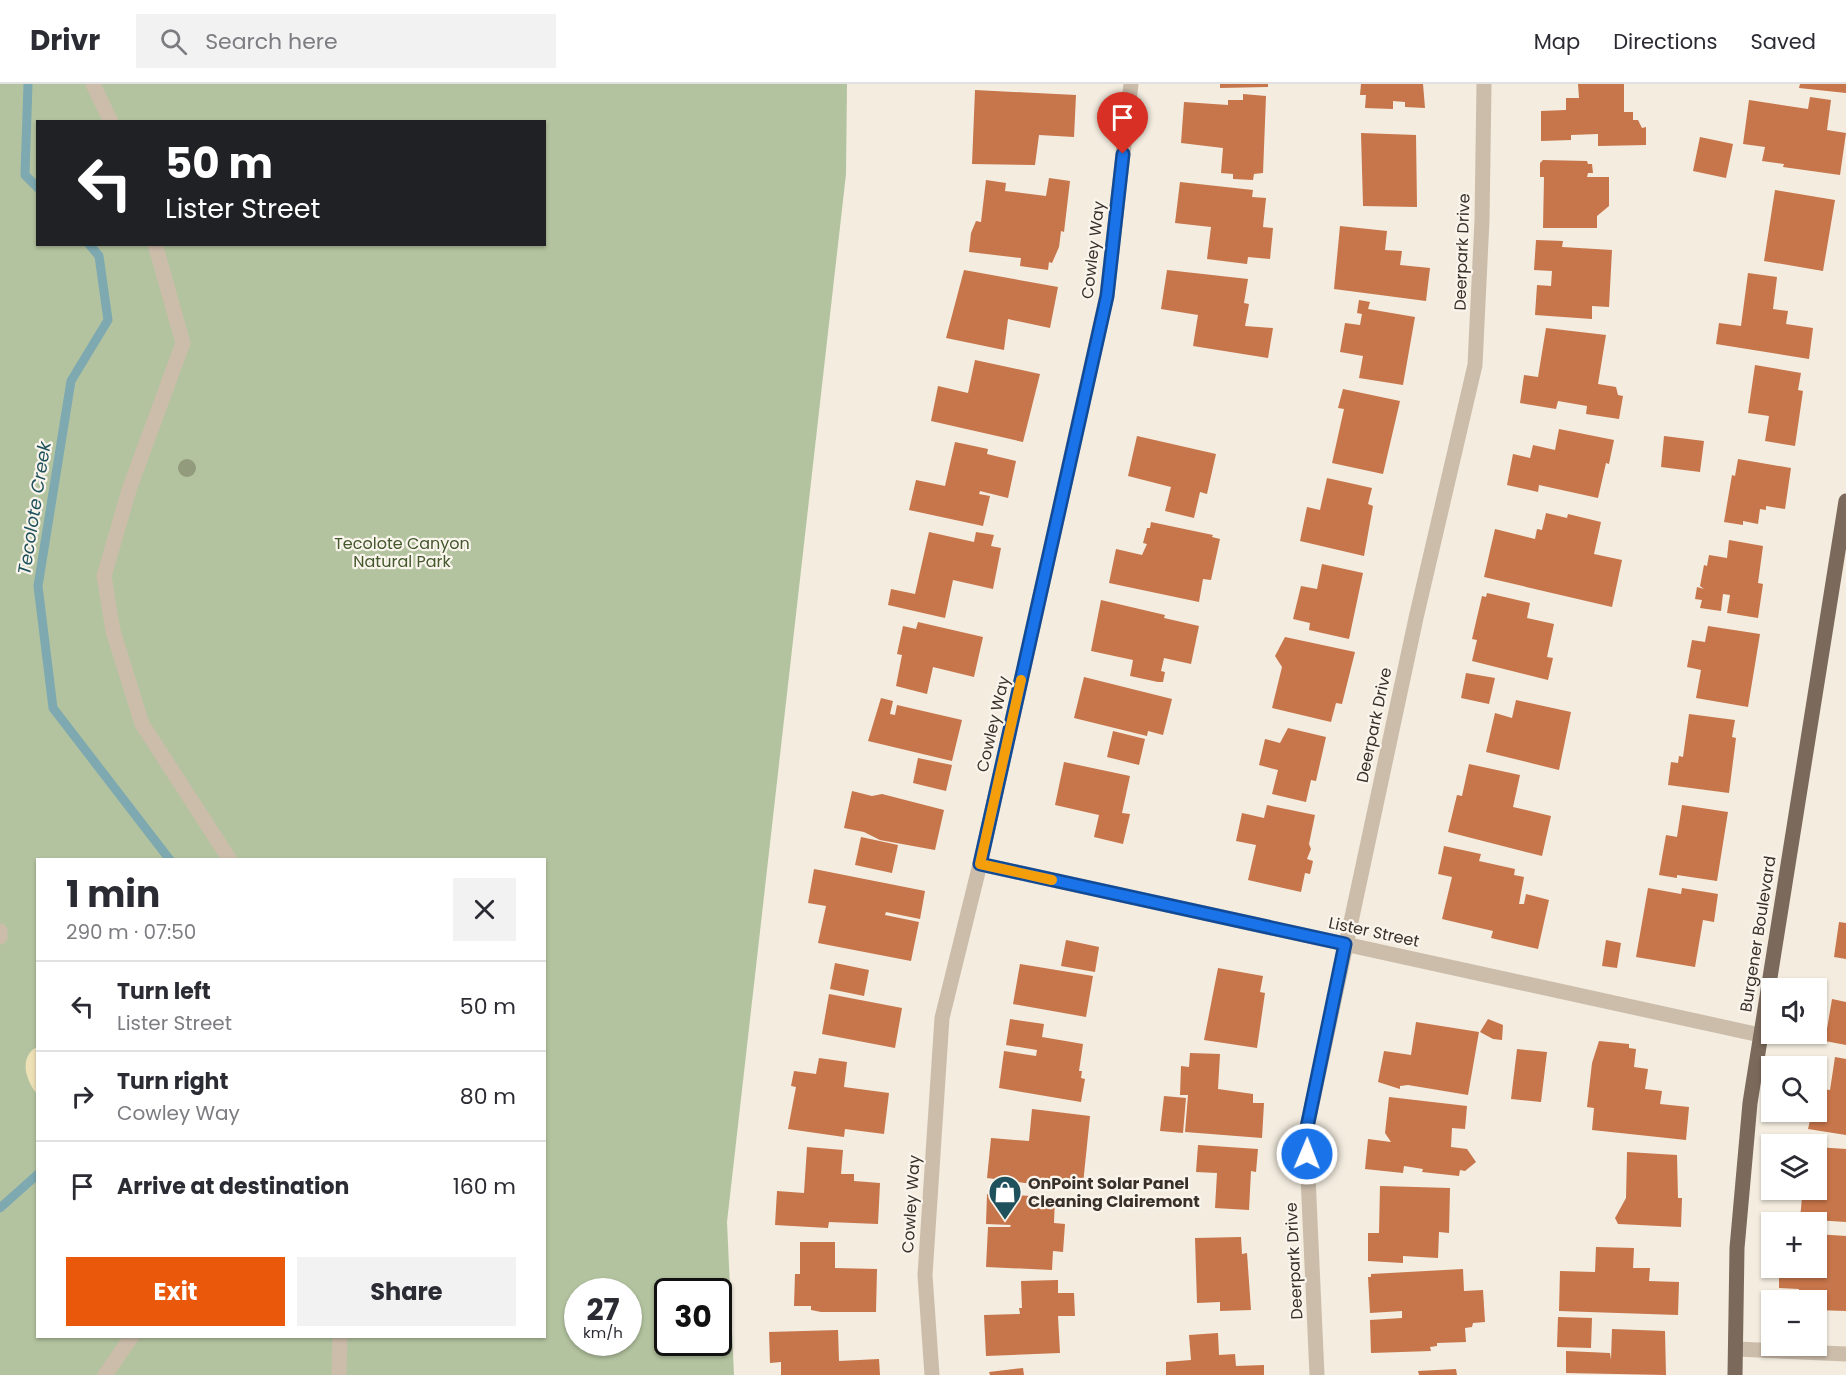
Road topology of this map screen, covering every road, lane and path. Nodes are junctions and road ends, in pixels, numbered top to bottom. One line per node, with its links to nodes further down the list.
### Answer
1 (93, 84): 4 (street)
2 (1131, 84): 8 (street, Cowley Way)
3 (1484, 84): 11 (street, Deerpark Drive)
4 (110, 120)
5 (155, 246): 7 (street)
6 (1846, 501): 12 (main road, Burgener Boulevard)
7 (229, 858)
8 (980, 864): 11 (street, Lister Street); 19 (street, Cowley Way)
9 (0, 931): 10 (street)
10 (0, 937)
11 (1345, 944): 12 (street, Lister Street); 20 (street, Deerpark Drive)
12 (1760, 1035): 15 (main road, Burgener Boulevard)
13 (131, 1338): 17 (street)
14 (340, 1338): 18 (street)
15 (1736, 1349): 16 (street); 21 (main road, Burgener Boulevard)
16 (1846, 1354)
17 (105, 1375)
18 (339, 1375)
19 (932, 1375)
20 (1317, 1375)
21 (1735, 1375)

